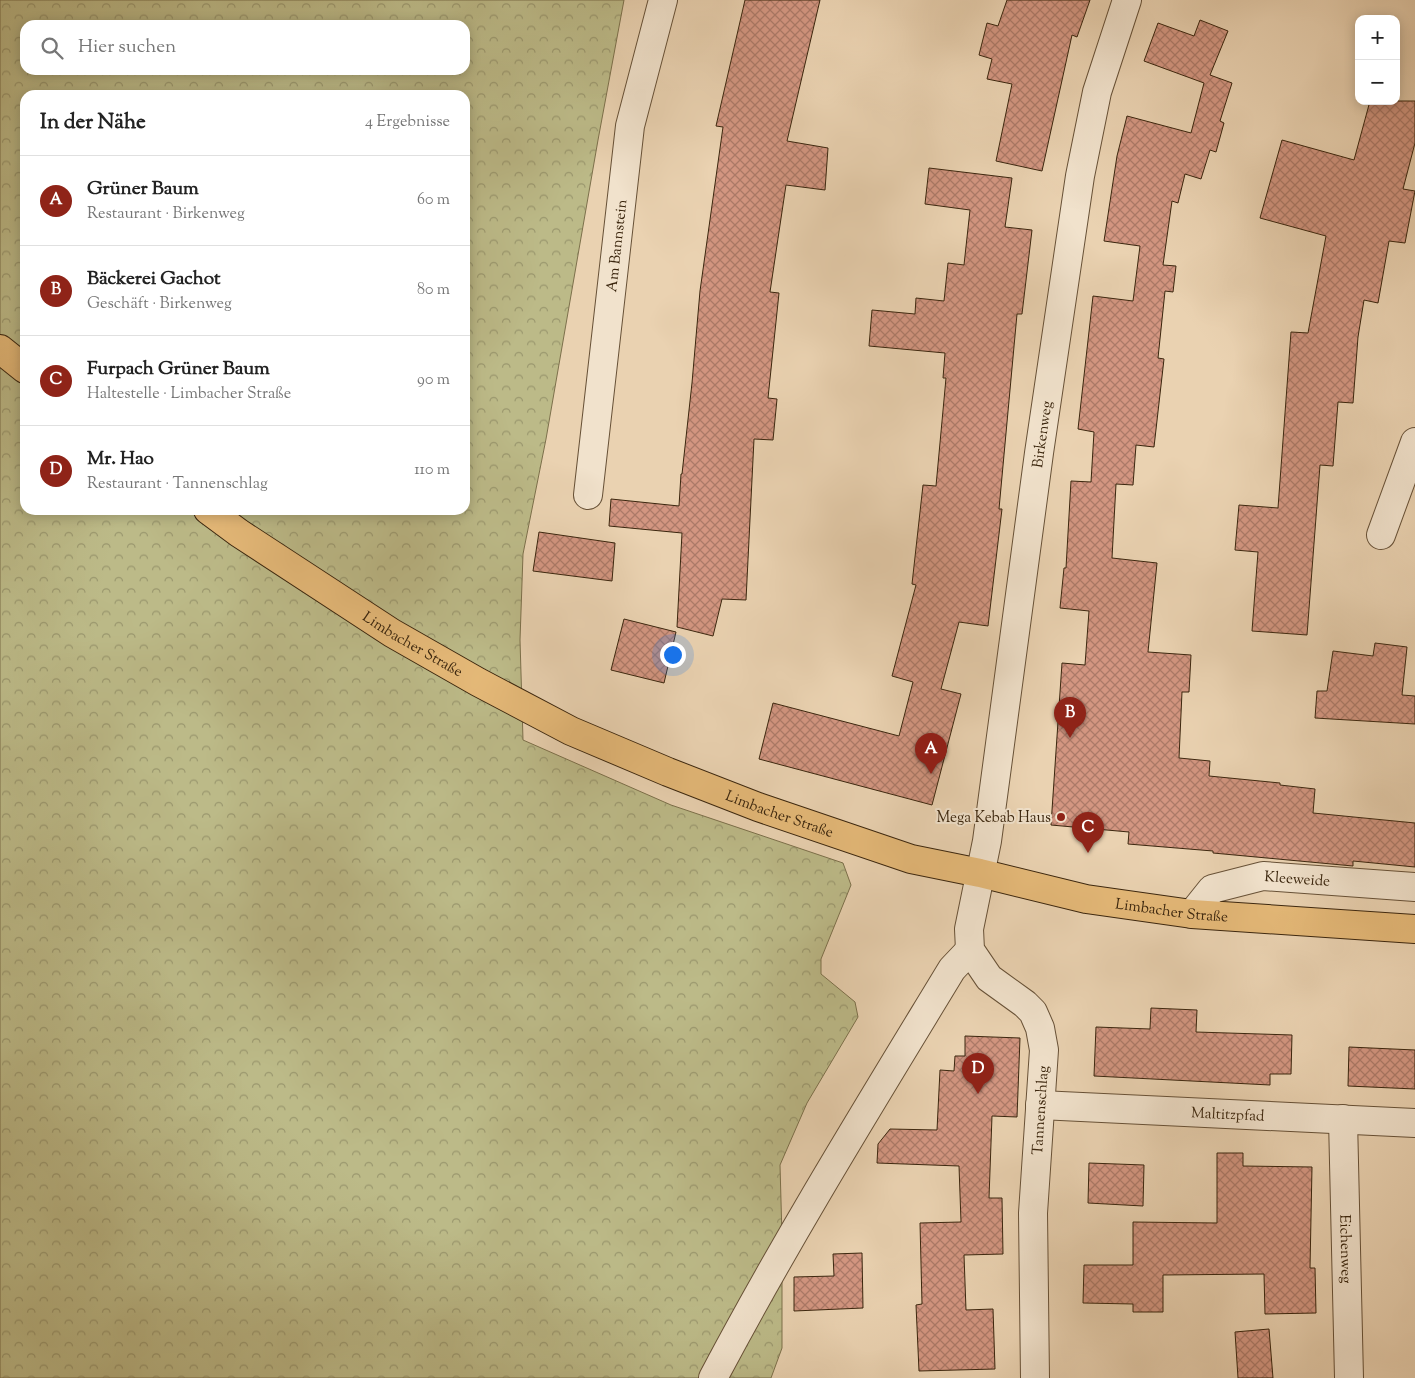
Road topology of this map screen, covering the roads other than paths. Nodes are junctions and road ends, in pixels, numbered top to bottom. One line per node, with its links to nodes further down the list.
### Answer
1 (663, 0): 6 (street, Am Bannstein)
2 (1127, 0): 9 (street, Birkenweg)
3 (0, 349): 4 (main road)
4 (20, 365)
5 (1415, 442): 8 (street)
6 (588, 495)
7 (215, 515): 9 (main road, Limbacher Straße)
8 (1381, 535)
9 (980, 873): 11 (main road, Limbacher Straße); 13 (street)
10 (1415, 887): 11 (street, Kleeweide)
11 (1192, 914): 12 (main road, Limbacher Straße)
12 (1415, 929)
13 (970, 950): 14 (street, Tannenschlag); 17 (street)
14 (1040, 1105): 15 (street, Maltitzpfad); 18 (street, Tannenschlag)
15 (1343, 1119): 16 (street, Maltitzpfad); 19 (street, Eichenweg)
16 (1415, 1123)
17 (713, 1378)
18 (1035, 1378)
19 (1349, 1378)

